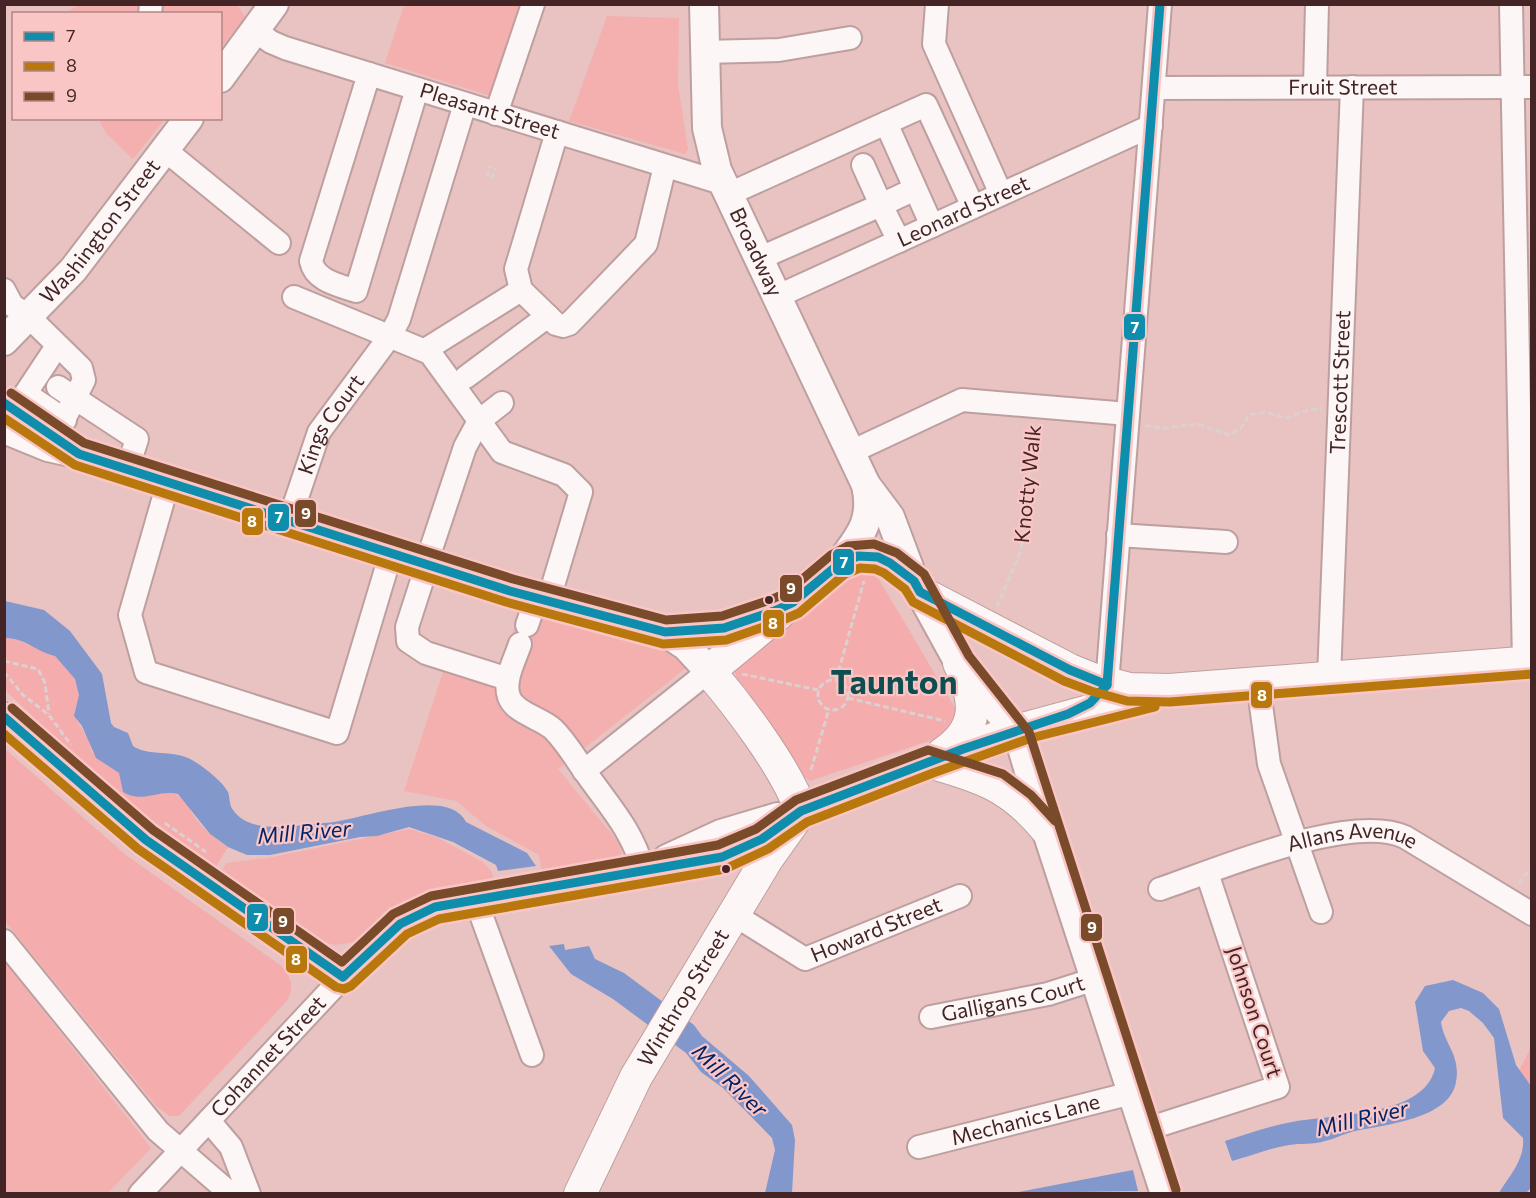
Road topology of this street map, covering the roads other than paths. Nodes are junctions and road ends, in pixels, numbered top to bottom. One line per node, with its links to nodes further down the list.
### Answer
1 (533, 4): 18 (street)
2 (704, 4): 9 (main road, Broadway)
3 (937, 4): 28 (street)
4 (1160, 4): 15 (street)
5 (1317, 4): 12 (street)
6 (1510, 4): 14 (street)
7 (262, 15): 10 (street, Pleasant Street); 11 (main road)
8 (850, 38): 9 (street)
9 (704, 52): 26 (main road, Broadway)
10 (369, 74): 16 (street, Pleasant Street); 16 (street)
11 (222, 75)
12 (1315, 86): 13 (street, Fruit Street); 15 (street, Fruit Street)
13 (1352, 87): 14 (street, Fruit Street); 70 (street, Trescott Street)
14 (1522, 87): 67 (street)
15 (1154, 88): 21 (street)
16 (417, 89): 17 (street, Pleasant Street)
17 (465, 104): 18 (street, Pleasant Street); 41 (street, Kings Court)
18 (496, 114): 22 (street, Pleasant Street)
19 (188, 120): 23 (main road, Washington Street)
20 (886, 123): 24 (street); 27 (street); 30 (street)
21 (1151, 126): 28 (street, Leonard Street); 49 (street)
22 (557, 132): 25 (street, Pleasant Street); 36 (street)
23 (165, 150): 33 (street); 40 (main road, Washington Street)
24 (857, 150): 26 (street); 29 (street)
25 (665, 166): 26 (street, Pleasant Street); 39 (street)
26 (727, 189): 34 (main road, Broadway)
27 (915, 189): 29 (street); 31 (street)
28 (1001, 194): 30 (street, Leonard Street)
29 (881, 205): 32 (street); 34 (street)
30 (973, 207): 31 (street, Leonard Street)
31 (932, 226): 32 (street, Leonard Street)
32 (899, 241): 38 (street, Leonard Street)
33 (279, 243)
34 (758, 259): 38 (main road, Broadway)
35 (4, 290): 40 (street)
36 (521, 290): 39 (street); 44 (street)
37 (294, 297): 41 (street)
38 (776, 297): 52 (main road, Broadway)
39 (548, 316): 45 (street)
40 (29, 317): 42 (main road, Washington Street); 43 (street)
41 (390, 336): 44 (street); 57 (street, Kings Court)
42 (4, 341)
43 (57, 346): 46 (street); 46 (street)
44 (425, 350): 50 (street)
45 (466, 377)
46 (54, 383): 48 (street); 51 (street); 54 (street)
47 (502, 403): 50 (street)
48 (12, 409): 51 (main road); 53 (main road)
49 (1134, 420): 52 (street); 58 (street)
50 (479, 421): 61 (street); 64 (street)
51 (60, 429): 53 (main road)
52 (851, 452): 56 (main road, Broadway)
53 (79, 454): 54 (main road)
54 (127, 470): 55 (main road)
55 (168, 483): 57 (main road); 60 (street)
56 (866, 485): 62 (main road, Broadway); 63 (main road, Broadway)
57 (289, 521): 60 (main road)
58 (1118, 536): 59 (street); 73 (street)
59 (1226, 542)
60 (391, 553): 61 (main road)
61 (426, 565): 64 (main road); 71 (street)
62 (852, 570): 63 (highway); 65 (highway)
63 (917, 586): 68 (main road, Broadway); 73 (highway)
64 (542, 601): 66 (main road); 71 (street)
65 (792, 603): 66 (main road); 69 (highway)
66 (665, 632): 69 (main road)
67 (1528, 662): 70 (highway)
68 (959, 663): 77 (main road, Broadway); 78 (highway)
69 (723, 672): 79 (street); 80 (highway)
70 (1329, 678): 72 (highway)
71 (508, 679): 79 (street)
72 (1258, 683): 74 (highway); 82 (street)
73 (1107, 684): 74 (highway); 76 (highway)
74 (1169, 690): 76 (highway)
75 (4, 717): 92 (main road)
76 (1057, 719): 77 (highway)
77 (1015, 730): 78 (highway); 81 (main road)
78 (929, 762): 80 (highway); 81 (highway)
79 (584, 771): 83 (street)
80 (801, 811): 83 (main road, Cohannet Street); 89 (highway, Winthrop Street)
81 (1046, 829): 93 (main road)
82 (1297, 843): 84 (street, Allans Avenue); 88 (street); 90 (street, Allans Avenue)
83 (644, 872): 87 (main road, Cohannet Street)
84 (1207, 873): 85 (street, Allans Avenue); 98 (street, Johnson Court)
85 (1160, 889)
86 (960, 896): 89 (street, Howard Street)
87 (475, 898): 92 (main road, Cohannet Street); 95 (street)
88 (1321, 912)
89 (733, 914): 104 (highway, Winthrop Street)
90 (1532, 914)
91 (4, 941): 100 (street)
92 (343, 977): 97 (street, Cohannet Street)
93 (1095, 979): 94 (street, Galligans Court); 96 (main road)
94 (931, 1017)
95 (532, 1055)
96 (1132, 1093): 98 (main road); 99 (street, Mechanics Lane)
97 (208, 1121): 100 (street, Cohannet Street); 103 (street)
98 (1144, 1130): 105 (main road)
99 (919, 1147)
100 (179, 1152): 101 (street, Cohannet Street); 102 (street)
101 (140, 1194)
102 (231, 1194)
103 (249, 1194)
104 (580, 1194)
105 (1165, 1194)

